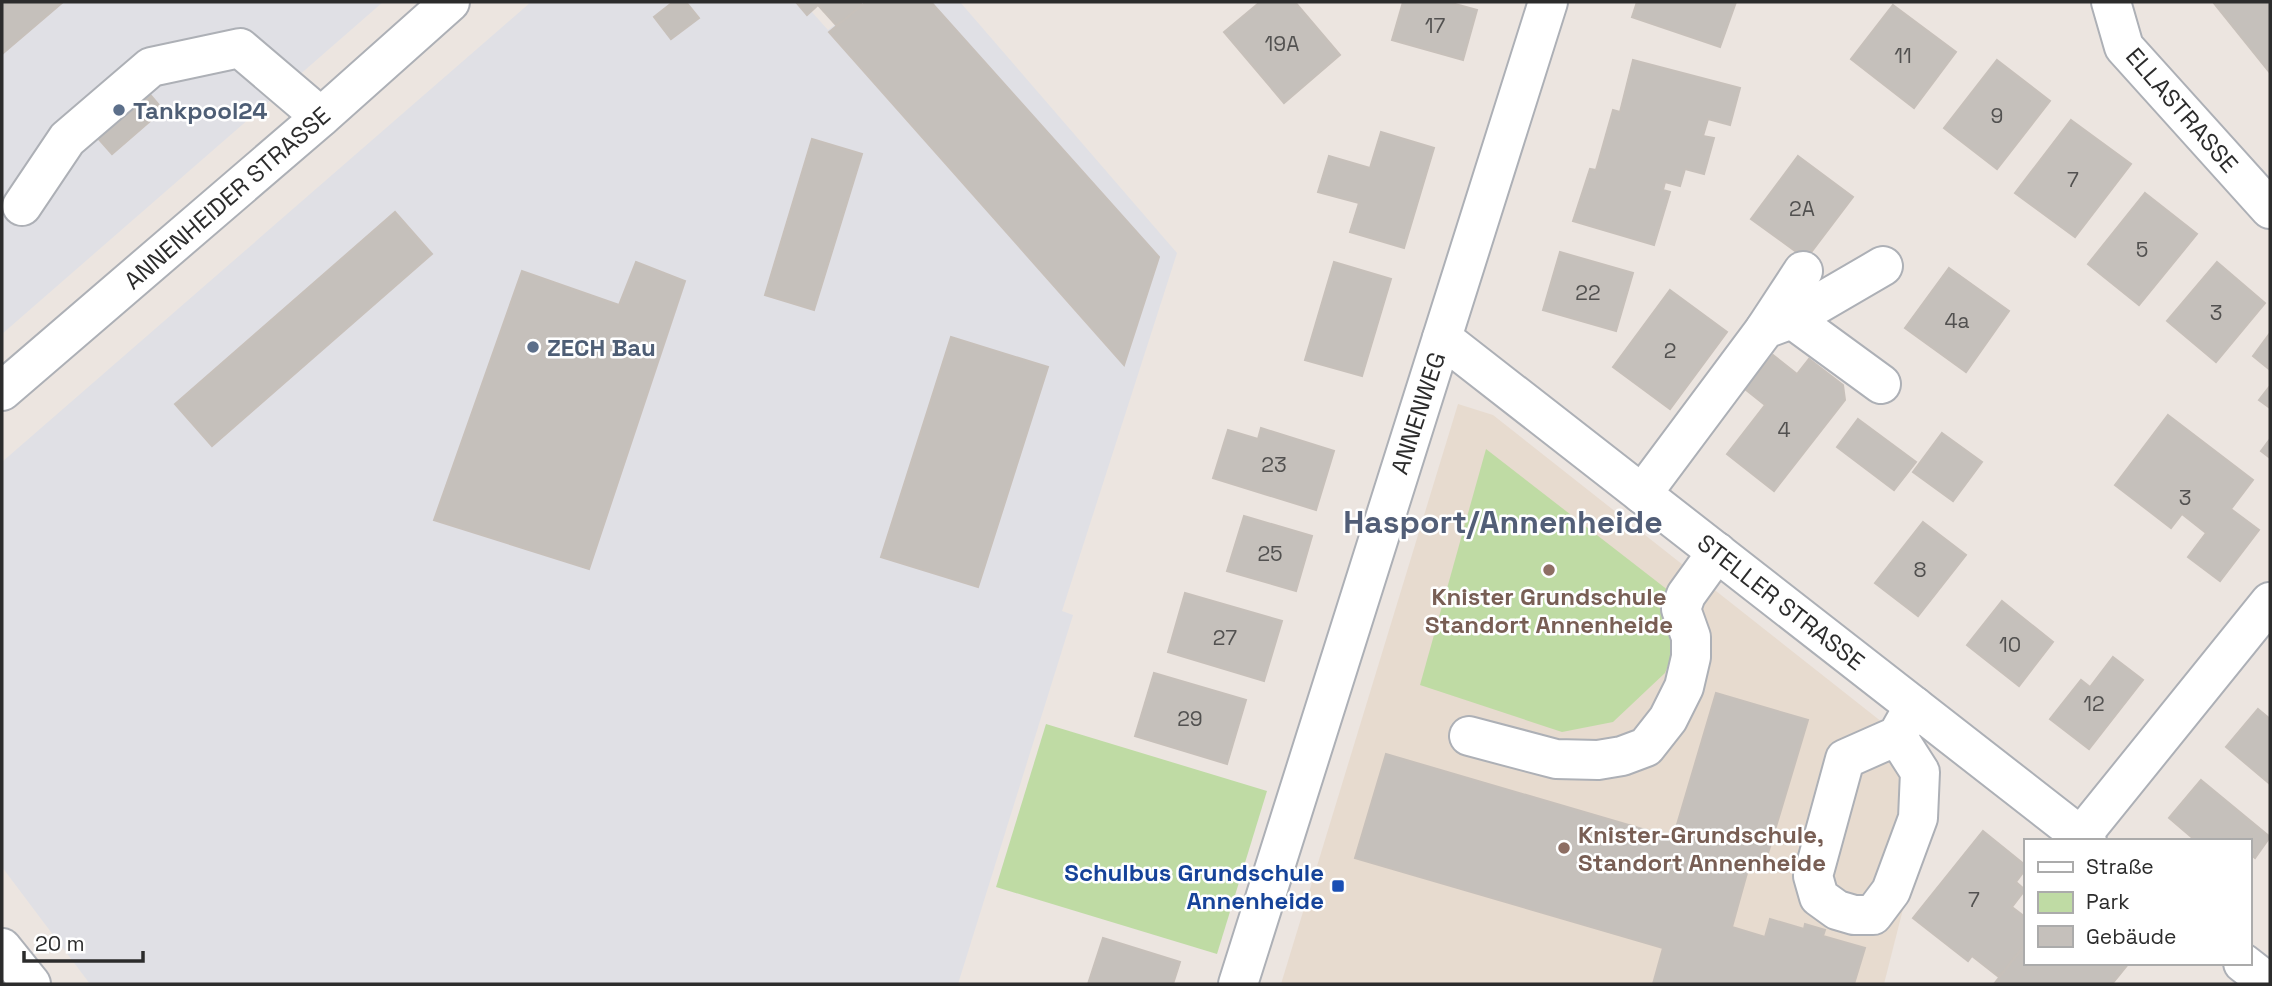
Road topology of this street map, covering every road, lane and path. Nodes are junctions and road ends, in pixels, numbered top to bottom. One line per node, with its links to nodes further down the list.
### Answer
1 (450, 2): 5 (street, ANNENHEIDER STRASSE)
2 (1548, 2): 10 (street, ANNENWEG)
3 (2111, 2): 6 (street, ELLASTRASSE)
4 (196, 57): 5 (street)
5 (321, 117): 12 (street, ANNENHEIDER STRASSE)
6 (2270, 209)
7 (1883, 266): 9 (street)
8 (1803, 271): 9 (street)
9 (1778, 324): 11 (street); 13 (street)
10 (1442, 338): 13 (street, STELLER STRASSE); 21 (street, ANNENWEG)
11 (1881, 384)
12 (2, 391)
13 (1642, 494): 14 (street, STELLER STRASSE)
14 (1717, 552): 16 (street); 17 (street, STELLER STRASSE)
15 (2270, 603): 17 (street)
16 (1469, 736)
17 (2084, 838)
18 (2, 947): 20 (street)
19 (2246, 965): 22 (street)
20 (30, 984)
21 (1238, 984)
22 (2270, 984)

